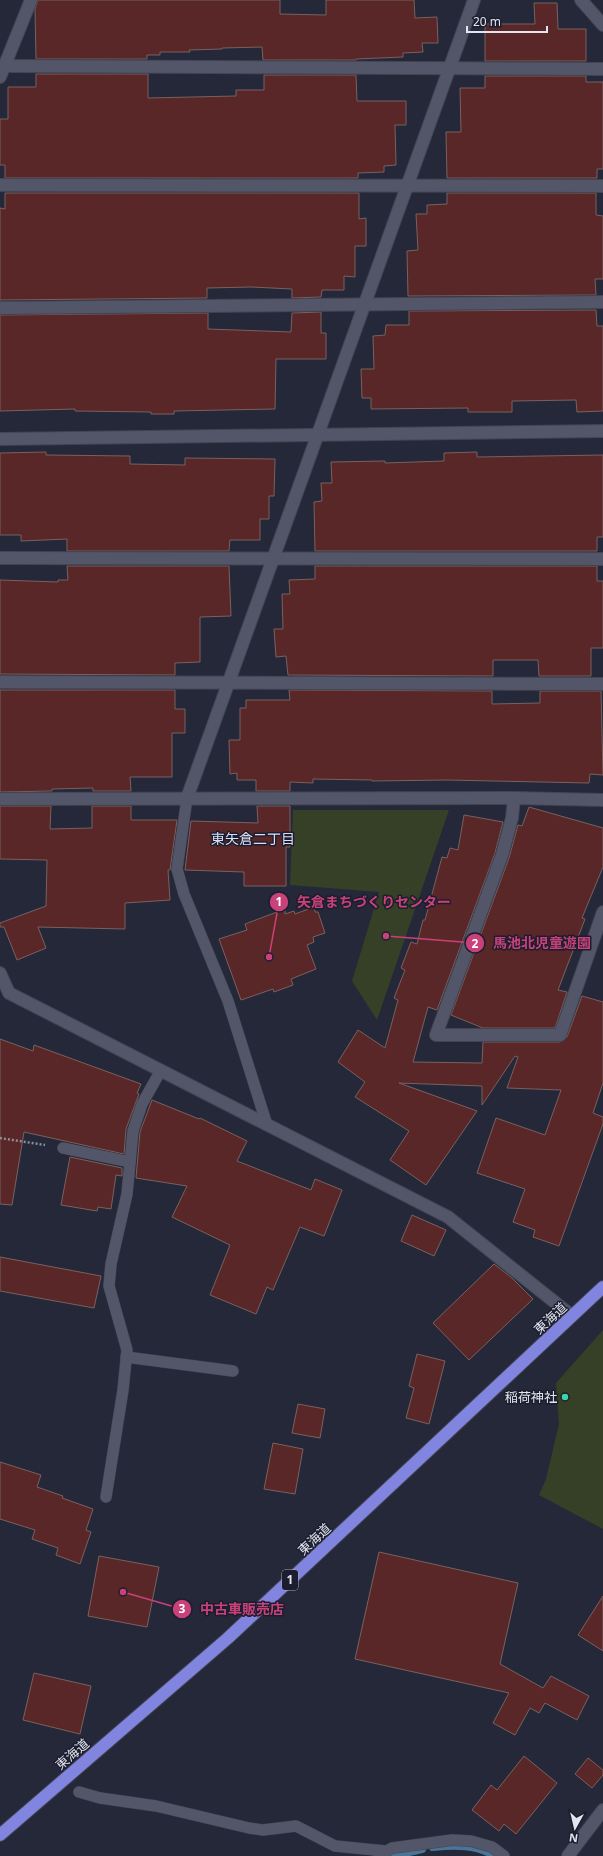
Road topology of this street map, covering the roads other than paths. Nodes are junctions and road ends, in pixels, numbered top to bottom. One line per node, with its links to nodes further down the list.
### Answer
1 (31, 0): 7 (street)
2 (474, 0): 5 (street)
3 (581, 0): 4 (street)
4 (603, 25)
5 (449, 69): 6 (street); 7 (street); 8 (street)
6 (603, 69)
7 (2, 71)
8 (408, 184): 9 (street); 10 (street); 12 (street)
9 (0, 185)
10 (603, 186)
11 (603, 302): 12 (street)
12 (365, 305): 13 (street); 15 (street)
13 (0, 308)
14 (603, 431): 15 (street)
15 (318, 434): 16 (street); 18 (street)
16 (0, 439)
17 (0, 558): 18 (street)
18 (274, 558): 19 (street); 21 (street)
19 (603, 559)
20 (0, 682): 21 (street)
21 (229, 682): 22 (street); 23 (street)
22 (603, 684)
23 (187, 798): 24 (street); 25 (street); 31 (lane)
24 (514, 798): 26 (street); 27 (street)
25 (0, 799)
26 (603, 800)
27 (603, 912)
28 (0, 973): 29 (street)
29 (5, 994): 30 (street)
30 (161, 1070): 31 (street); 33 (lane)
31 (267, 1124): 35 (street)
32 (63, 1148): 33 (lane)
33 (130, 1162): 36 (lane)
34 (603, 1287): 35 (highway, 東海道 / 1)
35 (572, 1316): 41 (highway, 東海道 / 1)
36 (126, 1357): 37 (lane); 38 (lane)
37 (233, 1371)
38 (106, 1497)
39 (79, 1792): 42 (lane)
40 (603, 1810): 44 (street)
41 (0, 1835)
42 (381, 1854): 43 (lane)
43 (504, 1856)
44 (568, 1856)

